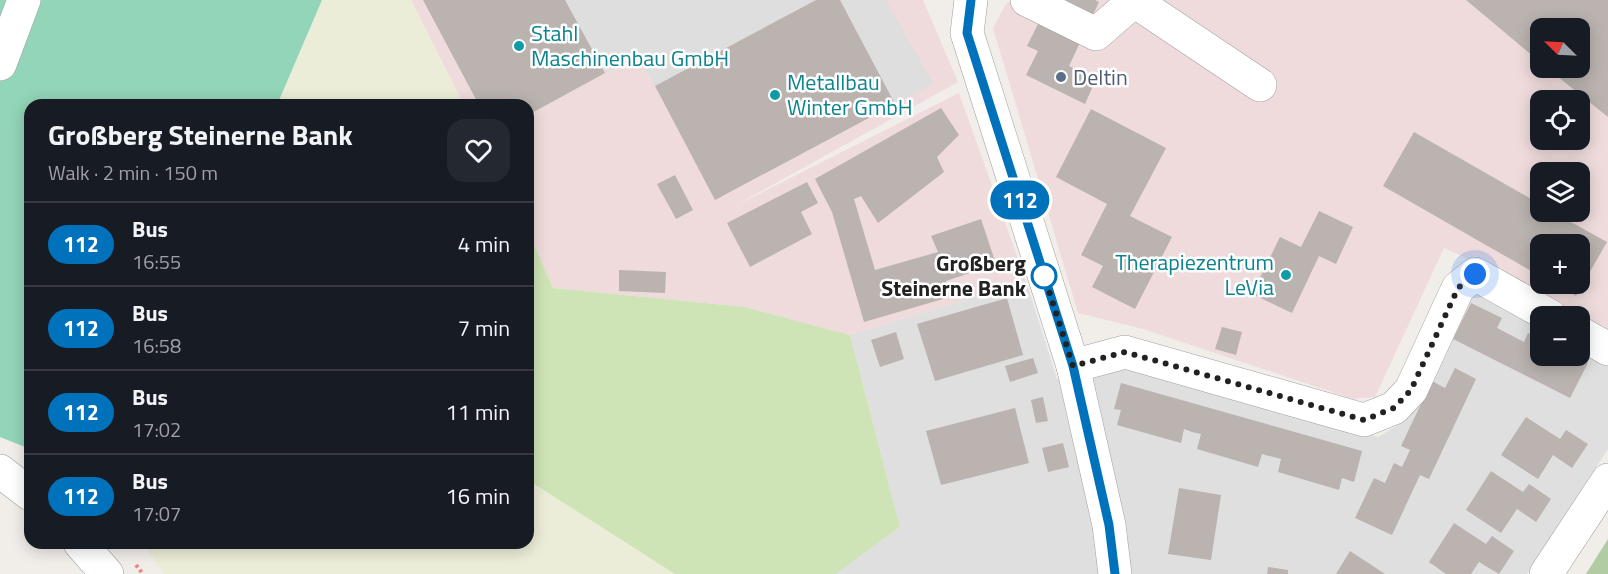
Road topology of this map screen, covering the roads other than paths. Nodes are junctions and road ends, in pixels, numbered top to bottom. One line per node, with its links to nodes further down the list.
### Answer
1 (24, 0): 5 (street)
2 (971, 0): 10 (street)
3 (1027, 0): 4 (street)
4 (1134, 0): 6 (street)
5 (0, 63)
6 (1260, 84)
7 (1532, 306): 10 (street)
8 (1590, 339): 9 (street)
9 (1608, 349)
10 (1073, 366): 14 (street)
11 (0, 471): 13 (street)
12 (1608, 480): 15 (street)
13 (24, 489)
14 (1115, 574)
15 (1546, 574)

